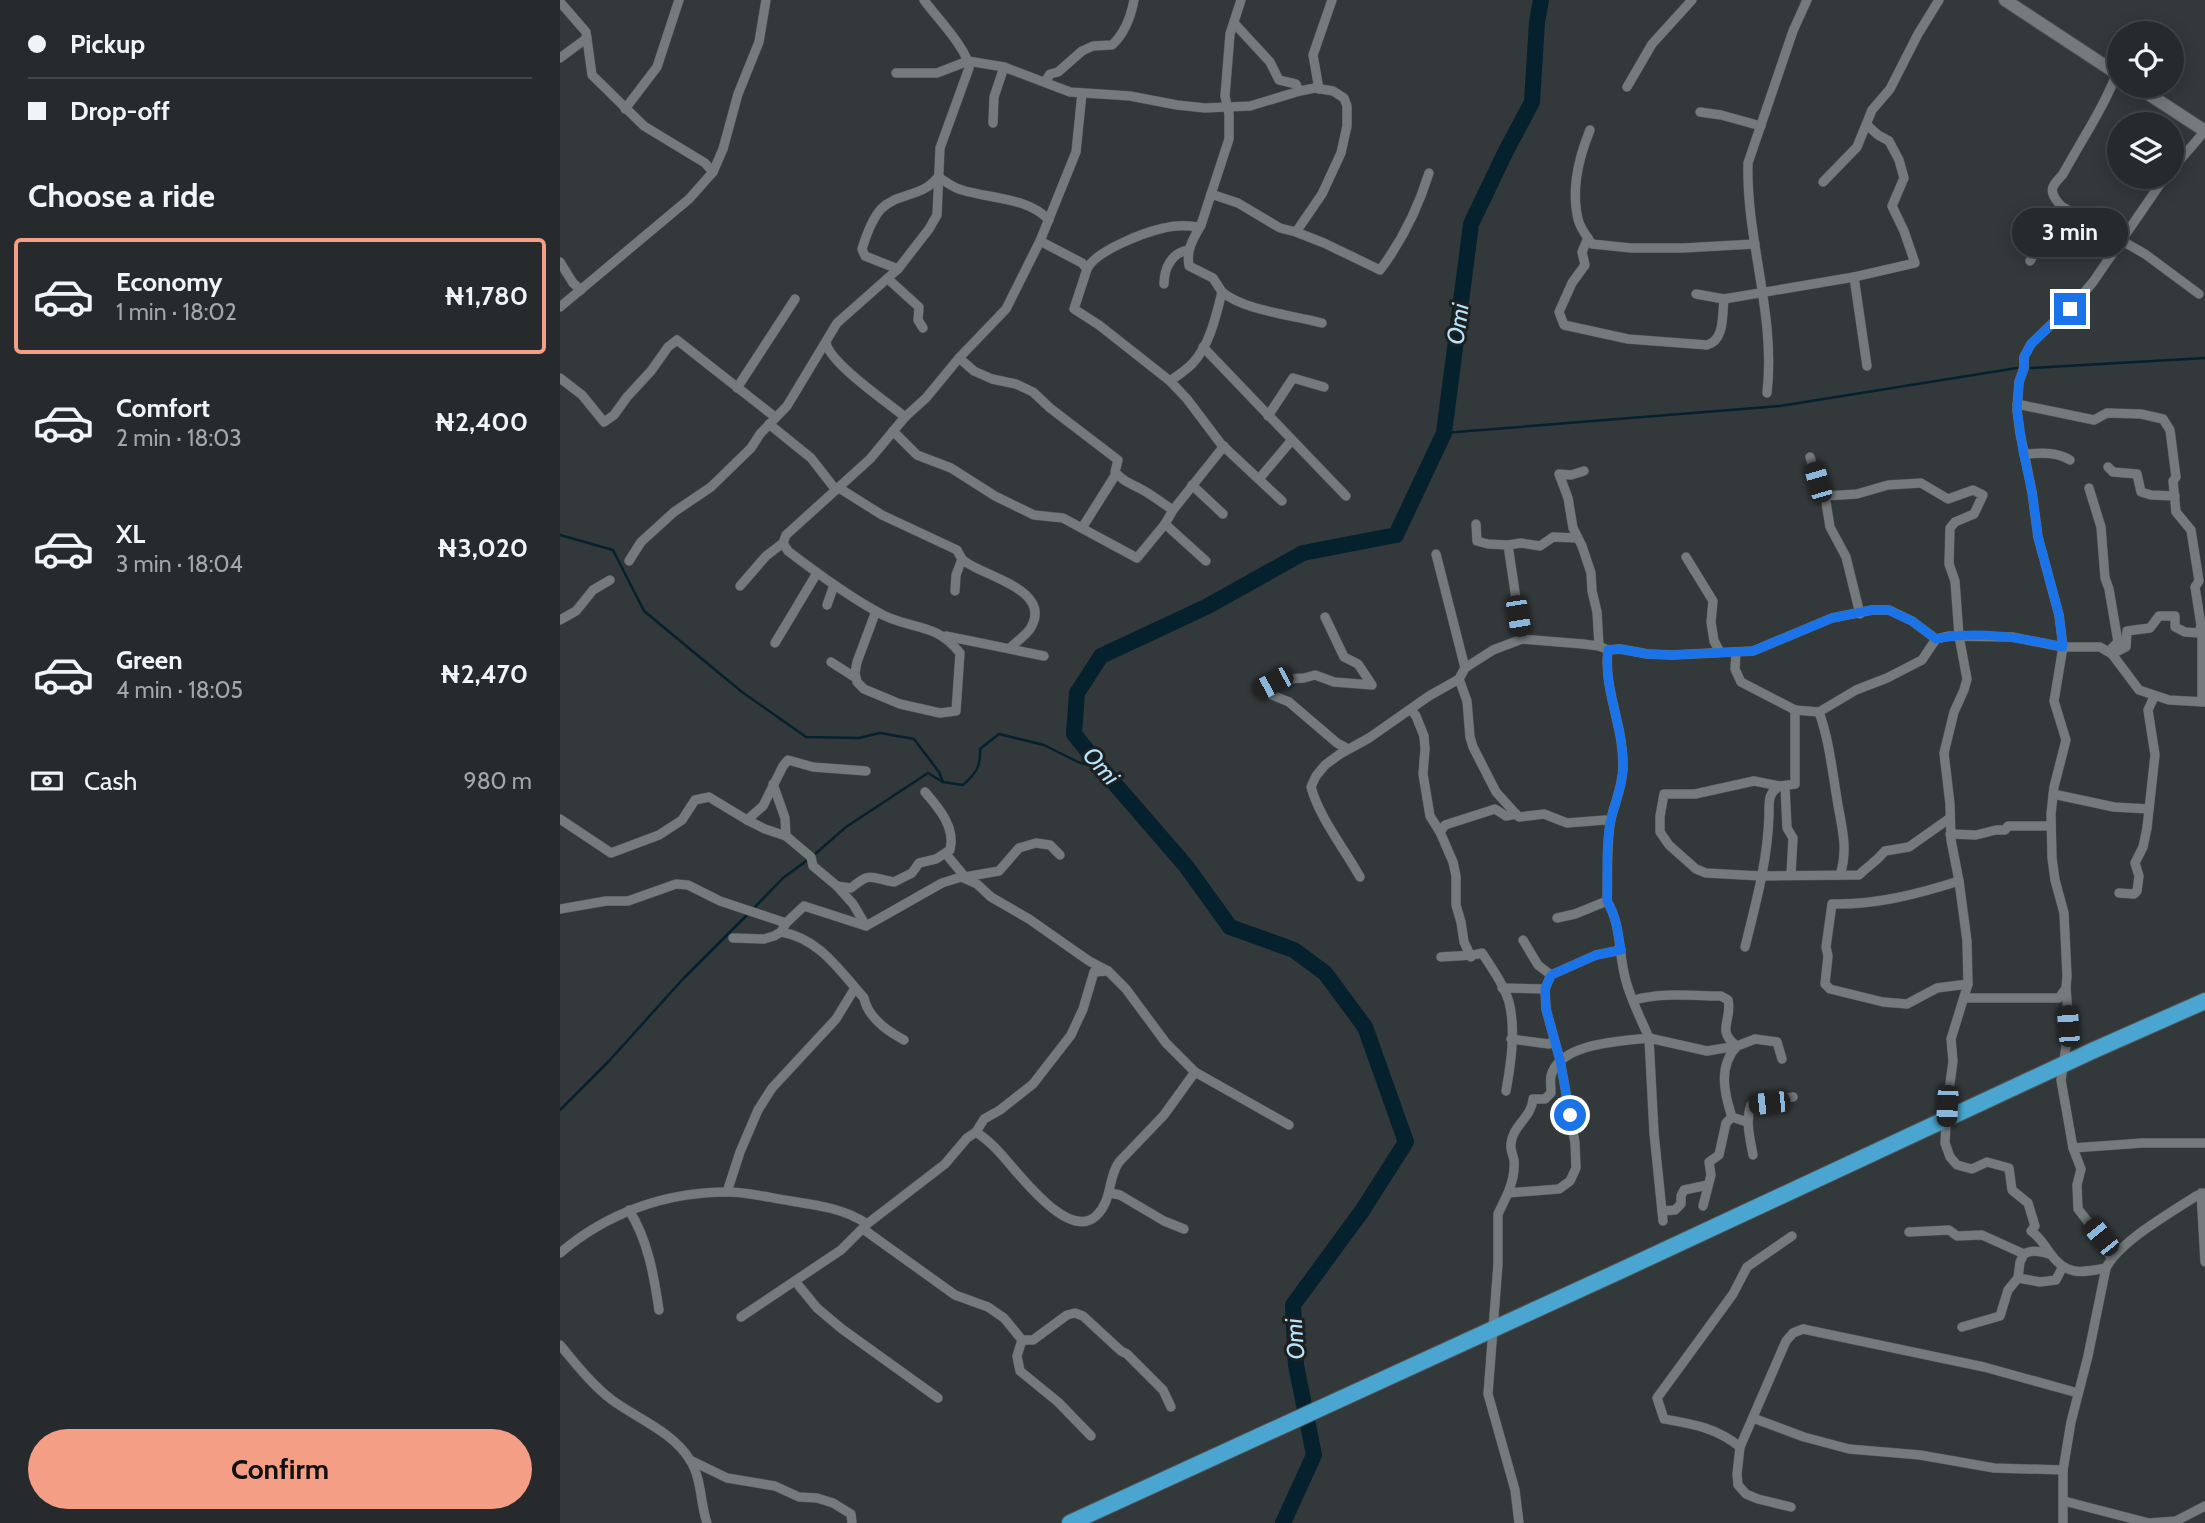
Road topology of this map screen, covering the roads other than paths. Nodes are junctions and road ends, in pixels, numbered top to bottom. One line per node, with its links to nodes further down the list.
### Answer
1 (679, 0): 27 (street)
2 (766, 0): 35 (street)
3 (924, 0): 15 (street)
4 (1134, 0): 19 (street)
5 (1241, 0): 12 (street)
6 (1332, 0): 21 (street)
7 (1692, 0): 20 (street)
8 (1807, 0): 31 (street)
9 (1939, 0): 30 (street)
10 (2005, 0): 17 (main road)
11 (560, 2): 13 (street)
12 (1234, 23): 22 (street); 26 (street)
13 (587, 38): 14 (street); 27 (street)
14 (560, 58)
15 (968, 61): 16 (street); 18 (street); 37 (street)
16 (1004, 67): 19 (street); 29 (street)
17 (2107, 67)
18 (896, 73)
19 (1045, 82): 23 (street)
20 (1627, 87)
21 (1319, 89): 22 (street); 44 (street)
22 (1299, 91): 26 (street)
23 (1082, 93): 26 (street); 42 (street)
24 (2107, 98): 41 (street)
25 (2154, 98): 33 (main road)
26 (1227, 108): 40 (street)
27 (625, 109): 35 (street)
28 (1700, 112): 31 (street)
29 (993, 123)
30 (1867, 125): 38 (street); 54 (street)
31 (1761, 127): 48 (street)
32 (1590, 130): 45 (street)
33 (2205, 131): 34 (street)
34 (2184, 155)
35 (713, 172): 57 (street)
36 (1429, 173): 44 (street)
37 (938, 177): 42 (street); 52 (street); 52 (street)
38 (1823, 182)
39 (2157, 189): 46 (street)
40 (1211, 194): 43 (street); 44 (street)
41 (2061, 206): 46 (street); 50 (street)
42 (1049, 220): 47 (street)
43 (1200, 225): 49 (street); 53 (street)
44 (1296, 232)
45 (1588, 238): 48 (street); 63 (street)
46 (2122, 240): 61 (street); 76 (street)
47 (1040, 241): 53 (street); 69 (street)
48 (1755, 244): 59 (street)
49 (1189, 250): 56 (street); 58 (street)
50 (2030, 261)
51 (560, 262): 57 (street)
52 (898, 269): 55 (street)
53 (1087, 269): 72 (street)
54 (1854, 277): 59 (street); 70 (street)
55 (888, 278): 66 (street); 67 (street)
56 (1164, 284)
57 (581, 290): 64 (street)
58 (1222, 292): 65 (street); 68 (street)
59 (1764, 292): 63 (street); 75 (street)
60 (1696, 294): 63 (street)
61 (2199, 294)
62 (795, 299): 74 (street)
63 (1724, 299)
64 (560, 307)
65 (1322, 323)
66 (923, 328)
67 (826, 342): 78 (street); 79 (street)
68 (1203, 348): 72 (street); 77 (street)
69 (958, 358): 78 (street); 88 (street)
70 (1867, 366)
71 (560, 378): 74 (street)
72 (1170, 382): 82 (street)
73 (1324, 387): 77 (street)
74 (737, 388): 79 (street)
75 (1767, 393)
76 (2017, 404): 83 (street); 95 (street)
77 (1268, 416): 81 (street)
78 (905, 417): 80 (street)
79 (772, 420): 92 (street); 108 (street)
80 (893, 431): 92 (street); 101 (street)
81 (1291, 441): 89 (street); 93 (street)
82 (1224, 446): 89 (street); 90 (street)
83 (2024, 454): 85 (street); 126 (street)
84 (1811, 457): 94 (street)
85 (2070, 460)
86 (2108, 467): 95 (street)
87 (1584, 471): 102 (street)
88 (1116, 474): 97 (street); 101 (street)
89 (1259, 479): 96 (street)
90 (1192, 485): 97 (street); 98 (street)
91 (2089, 488): 131 (street)
92 (837, 489): 103 (street); 107 (street)
93 (1346, 496)
94 (1825, 496): 117 (street); 122 (street)
95 (2175, 496): 120 (street)
96 (1282, 500)
97 (1173, 510): 99 (street)
98 (1223, 514)
99 (1165, 524): 101 (street); 109 (street)
100 (1476, 524): 104 (street)
101 (1082, 528)
102 (1578, 538): 104 (street); 127 (street)
103 (783, 543): 110 (street); 113 (street)
104 (1508, 545): 123 (street)
105 (1436, 554): 134 (street)
106 (1686, 557): 129 (street)
107 (962, 559): 114 (street); 128 (street)
108 (629, 561)
109 (1206, 561)
110 (817, 573): 112 (street); 125 (street)
111 (610, 580): 119 (street)
112 (834, 584): 115 (street); 116 (street)
113 (740, 586)
114 (955, 591)
115 (827, 605)
116 (876, 611): 121 (street); 135 (street)
117 (1860, 614): 124 (street); 130 (street)
118 (1325, 617): 142 (street)
119 (560, 620)
120 (2202, 625): 131 (street); 138 (street)
121 (944, 636): 128 (street); 135 (street)
122 (1959, 636): 124 (street); 126 (street); 150 (street)
123 (1522, 639): 127 (street); 134 (street)
124 (1936, 639): 141 (street)
125 (775, 643)
126 (2063, 647): 131 (street); 147 (street)
127 (1604, 648): 129 (street); 153 (street)
128 (1010, 649): 132 (street)
129 (1720, 652): 130 (street)
130 (1736, 652): 139 (street)
131 (2112, 654): 137 (street)
132 (1044, 656)
133 (831, 662): 135 (street)
134 (1465, 668): 136 (street)
135 (856, 678)
136 (1459, 679): 140 (street); 149 (street)
137 (2154, 696): 138 (street); 148 (street)
138 (2204, 702)
139 (1795, 709): 141 (street); 145 (street)
140 (1411, 710): 142 (street); 155 (street)
141 (1819, 712): 161 (street)
142 (1348, 749): 164 (street)
143 (866, 771): 144 (street)
144 (773, 784): 152 (street); 157 (street)
145 (1783, 786): 160 (street); 162 (street); 162 (street)
146 (925, 792): 158 (street)
147 (2053, 794): 148 (street); 154 (street)
148 (2149, 809): 167 (street)
149 (1516, 814): 153 (street); 155 (street)
150 (1950, 818): 156 (street); 161 (street)
151 (560, 819): 152 (street)
152 (747, 820): 157 (street)
153 (1610, 821): 168 (street)
154 (2052, 826): 156 (street); 185 (street)
155 (1440, 832): 178 (street)
156 (1950, 834): 165 (street)
157 (786, 836): 166 (street)
158 (946, 854): 163 (street); 166 (street)
159 (1060, 855): 163 (street)
160 (1791, 874): 161 (street); 162 (street)
161 (1840, 875)
162 (1761, 876): 175 (street)
163 (963, 877): 171 (street); 179 (street)
164 (1360, 877)
165 (1959, 881): 181 (street); 181 (street)
166 (837, 886): 171 (street)
167 (2119, 893)
168 (1607, 901): 170 (street); 176 (street)
169 (560, 909): 172 (street)
170 (1557, 918)
171 (866, 926): 172 (street)
172 (784, 928): 173 (street); 183 (street)
173 (733, 939)
174 (1523, 940): 180 (street)
175 (1745, 947)
176 (1621, 950): 180 (street); 187 (street)
177 (1441, 957): 178 (street)
178 (1471, 957): 182 (street)
179 (1108, 971): 196 (street); 202 (street)
180 (1551, 975): 184 (street)
181 (1968, 984): 186 (street)
182 (1502, 988): 184 (street); 190 (street)
183 (855, 989): 191 (street); 207 (street)
184 (1545, 989): 192 (street)
185 (2066, 989): 186 (street); 204 (street)
186 (1964, 998): 219 (street)
187 (1634, 1000): 189 (street); 193 (street)
188 (2205, 1001): 245 (highway)
189 (1649, 1038): 193 (street); 195 (street); 206 (street)
190 (1511, 1039): 192 (street); 197 (street)
191 (904, 1040)
192 (1554, 1040): 195 (street)
193 (1737, 1046): 194 (street); 199 (street)
194 (1782, 1059)
195 (1560, 1060): 210 (street); 210 (street)
196 (1195, 1072): 201 (street); 208 (street)
197 (1506, 1090)
198 (1793, 1097): 200 (street)
199 (1732, 1117): 200 (street); 206 (street)
200 (1747, 1122): 205 (street)
201 (1289, 1125)
202 (976, 1132): 208 (street); 213 (street)
203 (2205, 1143): 204 (street)
204 (2073, 1148): 220 (street)
205 (1753, 1155)
206 (1708, 1185): 211 (street)
207 (727, 1192): 212 (street); 213 (street)
208 (1110, 1193): 214 (street)
209 (2203, 1193): 220 (street); 221 (street)
210 (1508, 1194): 246 (street)
211 (1703, 1206)
212 (629, 1210): 217 (street); 226 (street)
213 (865, 1226): 225 (street); 229 (street)
214 (1184, 1229)
215 (1909, 1232): 218 (street)
216 (1792, 1236): 236 (street)
217 (560, 1253)
218 (2024, 1254): 219 (street); 224 (street)
219 (2050, 1254): 222 (street)
220 (2111, 1258): 223 (street)
221 (2205, 1262)
222 (2062, 1268): 223 (street); 224 (street)
223 (2106, 1268): 231 (street)
224 (2018, 1278): 228 (street)
225 (795, 1281): 227 (street); 232 (street)
226 (659, 1310)
227 (741, 1317)
228 (1962, 1327)
229 (1022, 1340): 233 (street); 235 (street)
230 (560, 1345): 237 (street)
231 (2078, 1394): 234 (street); 238 (street)
232 (938, 1398)
233 (1171, 1407)
234 (1753, 1418): 236 (street); 238 (street)
235 (1091, 1436)
236 (1740, 1447): 241 (street)
237 (690, 1460): 243 (street); 244 (street)
238 (2063, 1470): 239 (street)
239 (2064, 1502): 242 (street); 247 (street)
240 (2205, 1506): 242 (street)
241 (1791, 1507)
242 (2176, 1522)
243 (707, 1523)
244 (852, 1523)
245 (1070, 1523)
246 (1519, 1523)
247 (2063, 1523)

